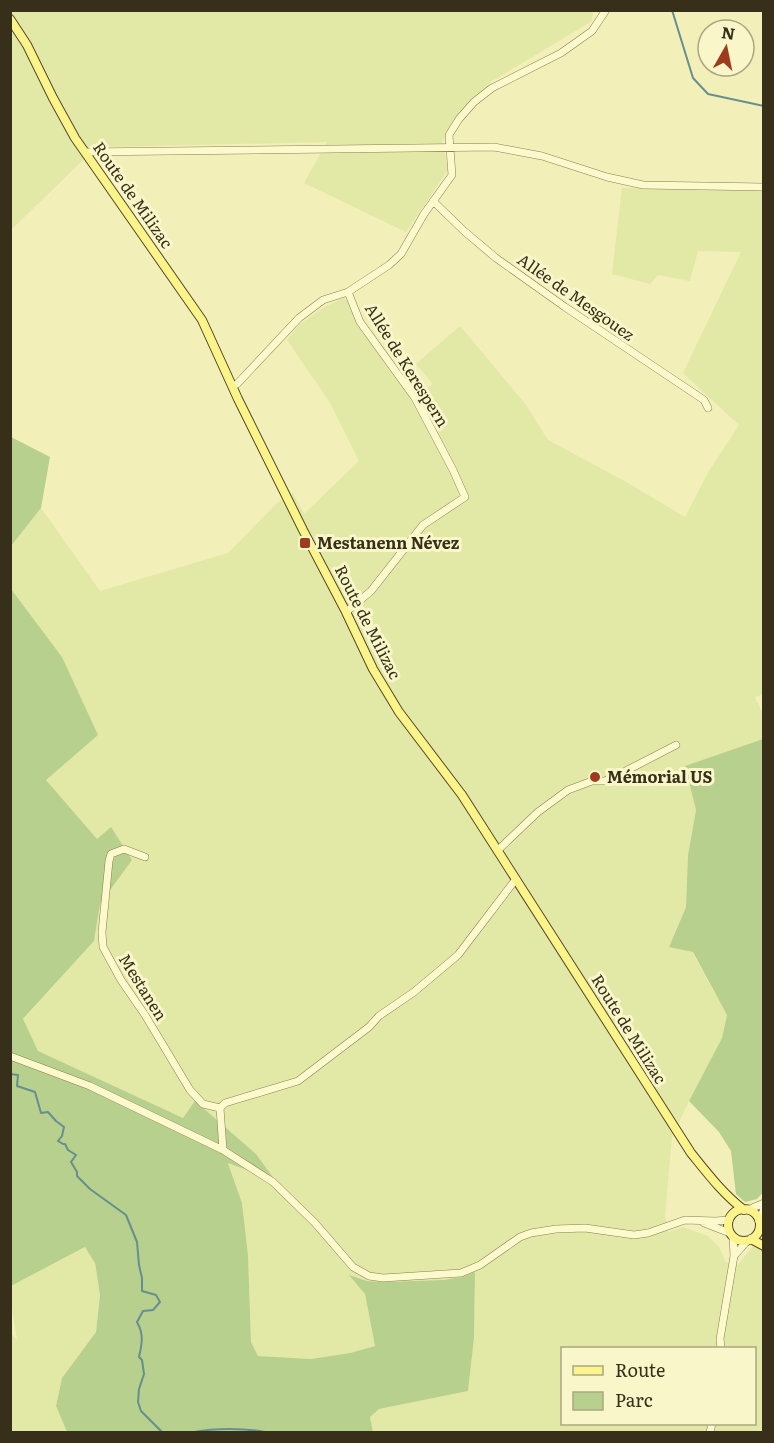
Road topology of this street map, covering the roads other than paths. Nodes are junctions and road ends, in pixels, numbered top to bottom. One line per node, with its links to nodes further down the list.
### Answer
1 (606, 10): 3 (street)
2 (10, 19): 4 (main road, Route de Milizac)
3 (449, 147): 4 (street); 5 (street); 6 (street)
4 (85, 152): 8 (main road, Route de Milizac)
5 (764, 187)
6 (433, 201): 7 (street); 9 (street, Allée de Mesgouez)
7 (348, 292): 8 (street); 10 (street, Allée de Kerespern)
8 (232, 386): 10 (main road, Route de Milizac)
9 (708, 408)
10 (346, 612): 12 (main road, Route de Milizac)
11 (676, 745): 12 (street)
12 (498, 850): 14 (main road, Route de Milizac)
13 (145, 857): 16 (street, Mestanen)
14 (516, 879): 16 (street); 18 (main road, Route de Milizac)
15 (10, 1056): 17 (street)
16 (220, 1108): 17 (street)
17 (224, 1150): 23 (street)
18 (718, 1186): 21 (main road, Route de Milizac); 22 (main road, Route de Milizac)
19 (764, 1203): 21 (street)
20 (764, 1209): 24 (street)
21 (746, 1210): 22 (main road); 24 (main road)
22 (730, 1218): 23 (street); 25 (main road)
23 (696, 1221): 25 (street)
24 (761, 1229): 26 (main road)
25 (732, 1235): 26 (main road); 28 (street)
26 (749, 1240): 27 (main road); 28 (street)
27 (764, 1246)
28 (734, 1256): 29 (street)
29 (721, 1347)

